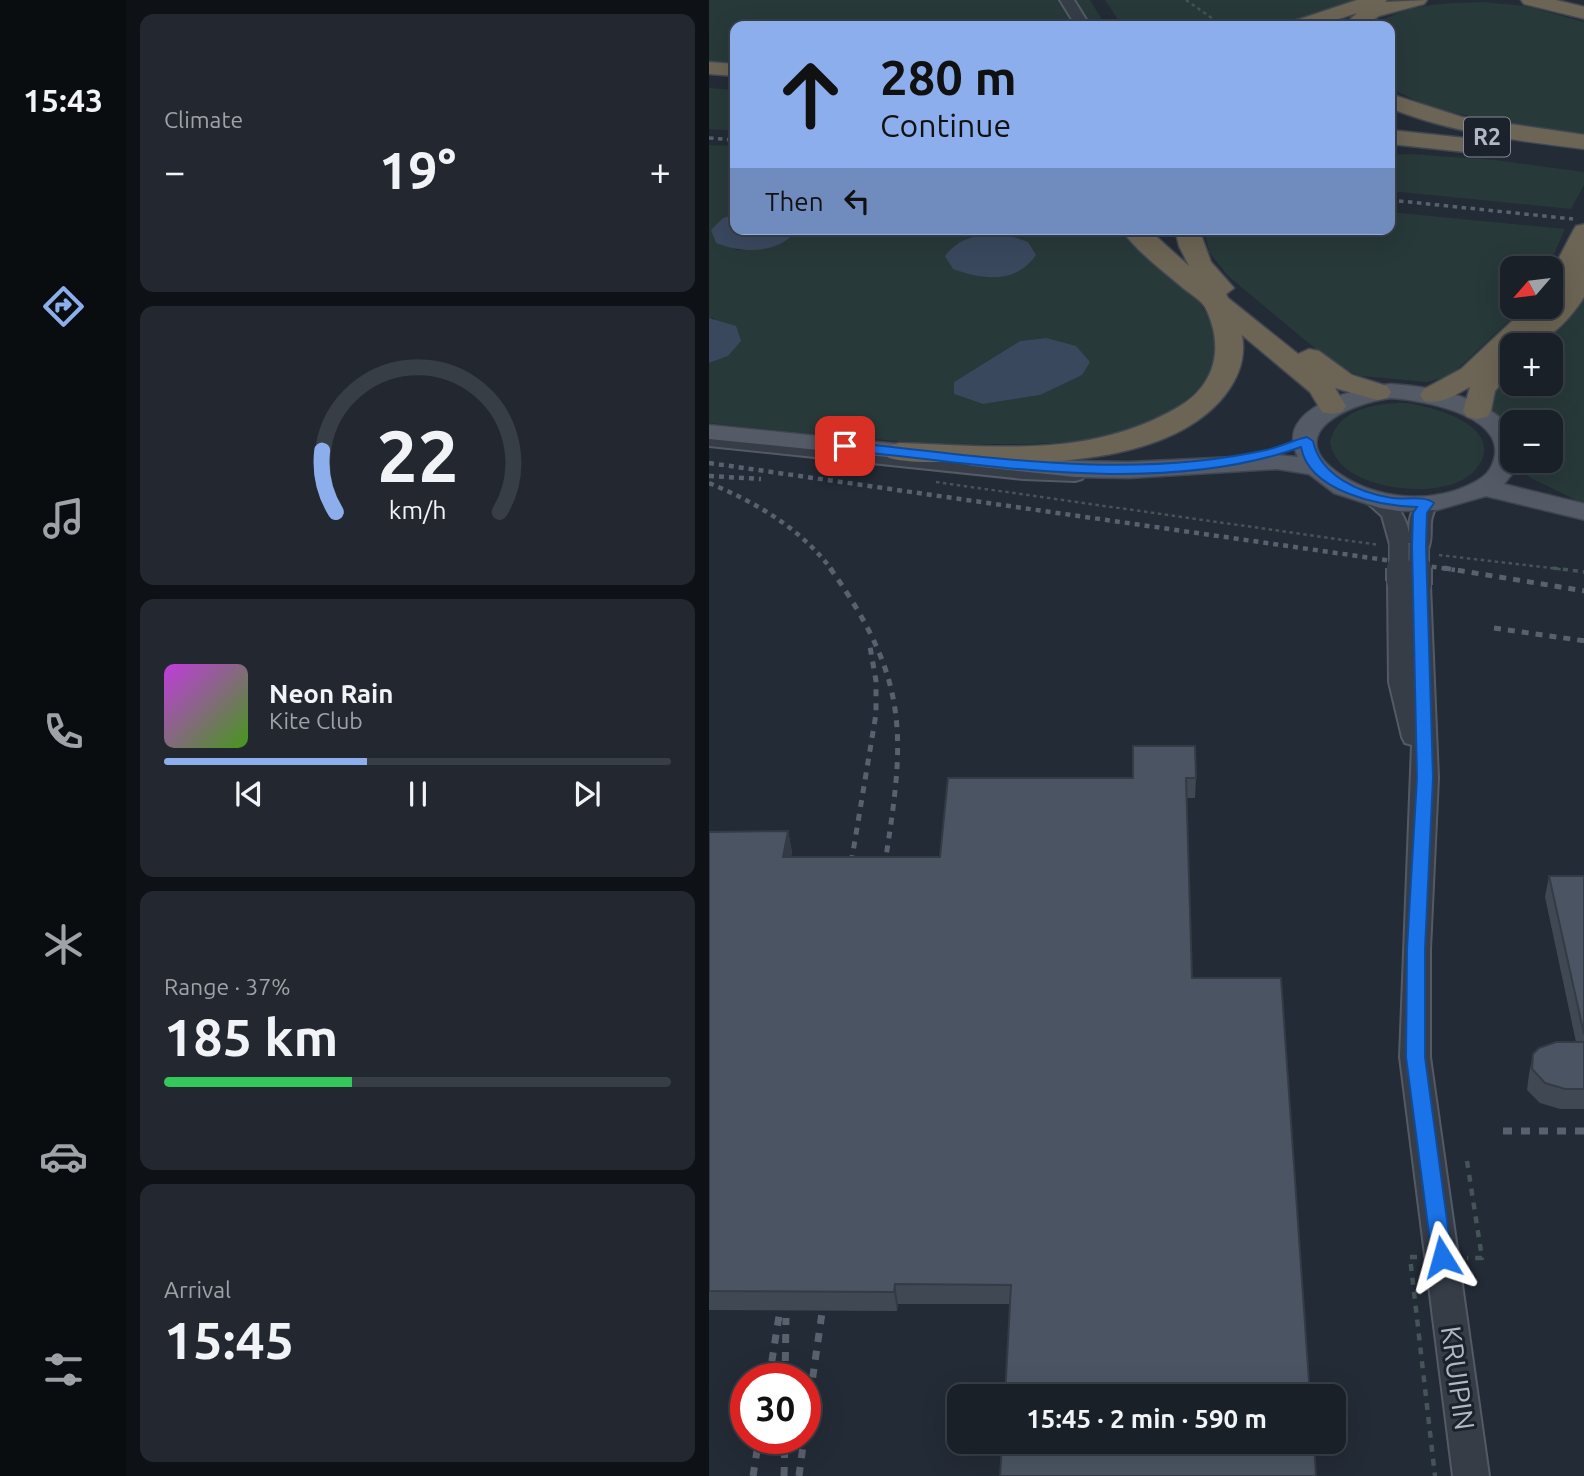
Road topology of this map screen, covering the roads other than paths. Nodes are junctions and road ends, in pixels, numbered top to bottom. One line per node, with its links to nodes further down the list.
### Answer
1 (1067, 0): 8 (street)
2 (1377, 0): 9 (highway)
3 (1417, 0): 10 (highway)
4 (1531, 0): 7 (highway)
5 (1567, 0): 6 (highway)
6 (1584, 5)
7 (1584, 13)
8 (1079, 21)
9 (1313, 21)
10 (1359, 21)
11 (709, 68): 12 (highway)
12 (730, 70)
13 (709, 80): 14 (highway)
14 (730, 82)
15 (1395, 101): 18 (highway)
16 (1395, 126): 20 (highway, R2)
17 (1395, 138): 21 (highway, R2)
18 (1584, 142)
19 (1395, 145): 21 (highway)
20 (1584, 148)
21 (1584, 160)
22 (1584, 231): 27 (highway)
23 (1140, 235): 28 (highway)
24 (1189, 235): 26 (highway)
25 (1584, 267): 30 (highway)
26 (1204, 272): 28 (highway); 32 (highway)
27 (1563, 274)
28 (1214, 301): 34 (highway); 40 (highway)
29 (1529, 319): 33 (highway)
30 (1536, 333)
31 (1500, 369): 35 (highway)
32 (1377, 392): 33 (main road); 34 (main road)
33 (1434, 395): 35 (main road)
34 (1332, 406): 39 (main road)
35 (1477, 411): 37 (main road)
36 (709, 432): 40 (main road)
37 (1500, 435)
38 (709, 440): 41 (street)
39 (1307, 441): 41 (main road); 42 (main road)
40 (899, 452): 41 (main road)
41 (1183, 467): 42 (main road)
42 (1317, 467): 46 (main road)
43 (1500, 473): 45 (main road)
44 (1513, 473): 48 (main road)
45 (1483, 488): 47 (main road); 48 (main road)
46 (1373, 498): 47 (main road); 49 (street)
47 (1428, 503): 49 (street)
48 (1584, 512)
49 (1408, 547): 50 (street, KRUIPIN, bridge)
50 (1471, 1476)

